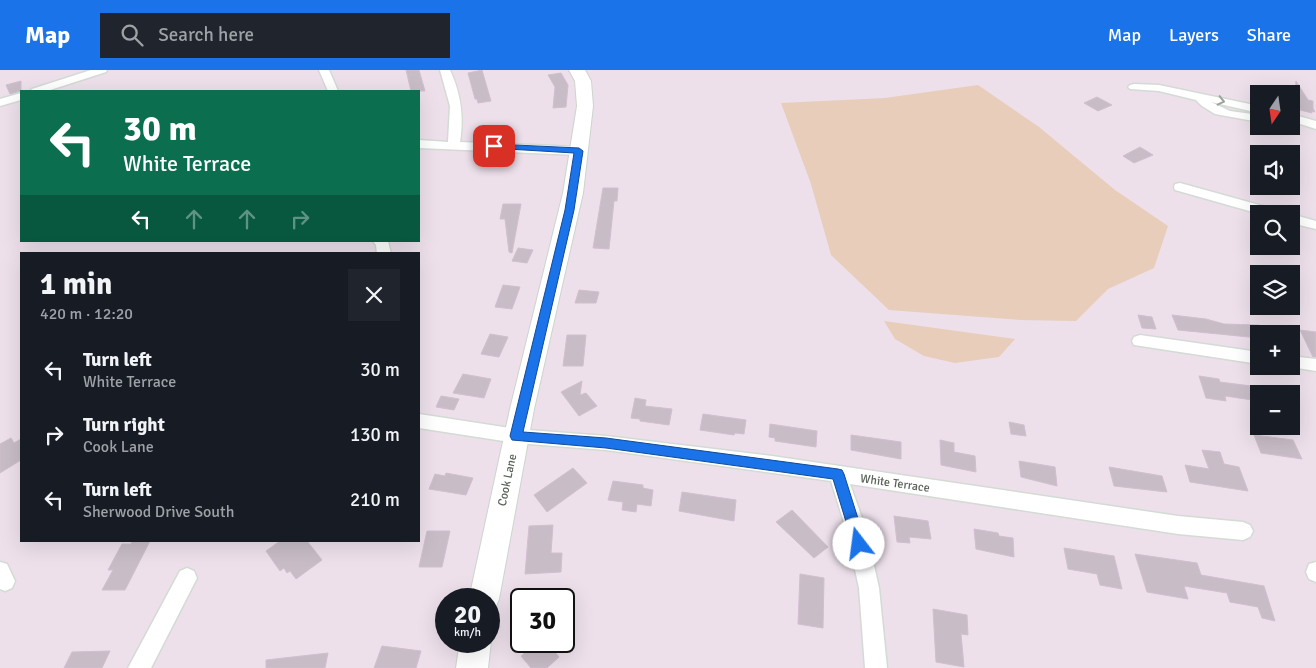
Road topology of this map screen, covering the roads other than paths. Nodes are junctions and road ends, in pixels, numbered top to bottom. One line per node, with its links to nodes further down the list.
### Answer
1 (102, 70): 6 (street)
2 (324, 70): 7 (street)
3 (445, 70): 17 (street)
4 (577, 70): 18 (street, Cook Lane)
5 (1134, 87): 9 (street)
6 (39, 90)
7 (333, 90)
8 (20, 96): 10 (street)
9 (1201, 98): 11 (street, one-way to 11); 12 (street)
10 (0, 103)
11 (1250, 108)
12 (1250, 117)
13 (1300, 121): 15 (street)
14 (1300, 125): 15 (street)
15 (1316, 126)
16 (420, 144): 17 (street)
17 (454, 145): 18 (street)
18 (579, 151): 28 (street, Cook Lane)
19 (1180, 187): 20 (street)
20 (1250, 207)
21 (1300, 221): 22 (street)
22 (1316, 225)
23 (1140, 342): 24 (street)
24 (1250, 357)
25 (1300, 363): 26 (street)
26 (1316, 365)
27 (420, 421): 28 (street, White Terrace)
28 (516, 436): 29 (street, White Terrace); 32 (street, Cook Lane)
29 (838, 474): 30 (street, White Terrace); 36 (street)
30 (1243, 532)
31 (187, 578): 34 (street)
32 (486, 588)
33 (474, 653): 35 (street)
34 (140, 668)
35 (472, 668)
36 (876, 668)

